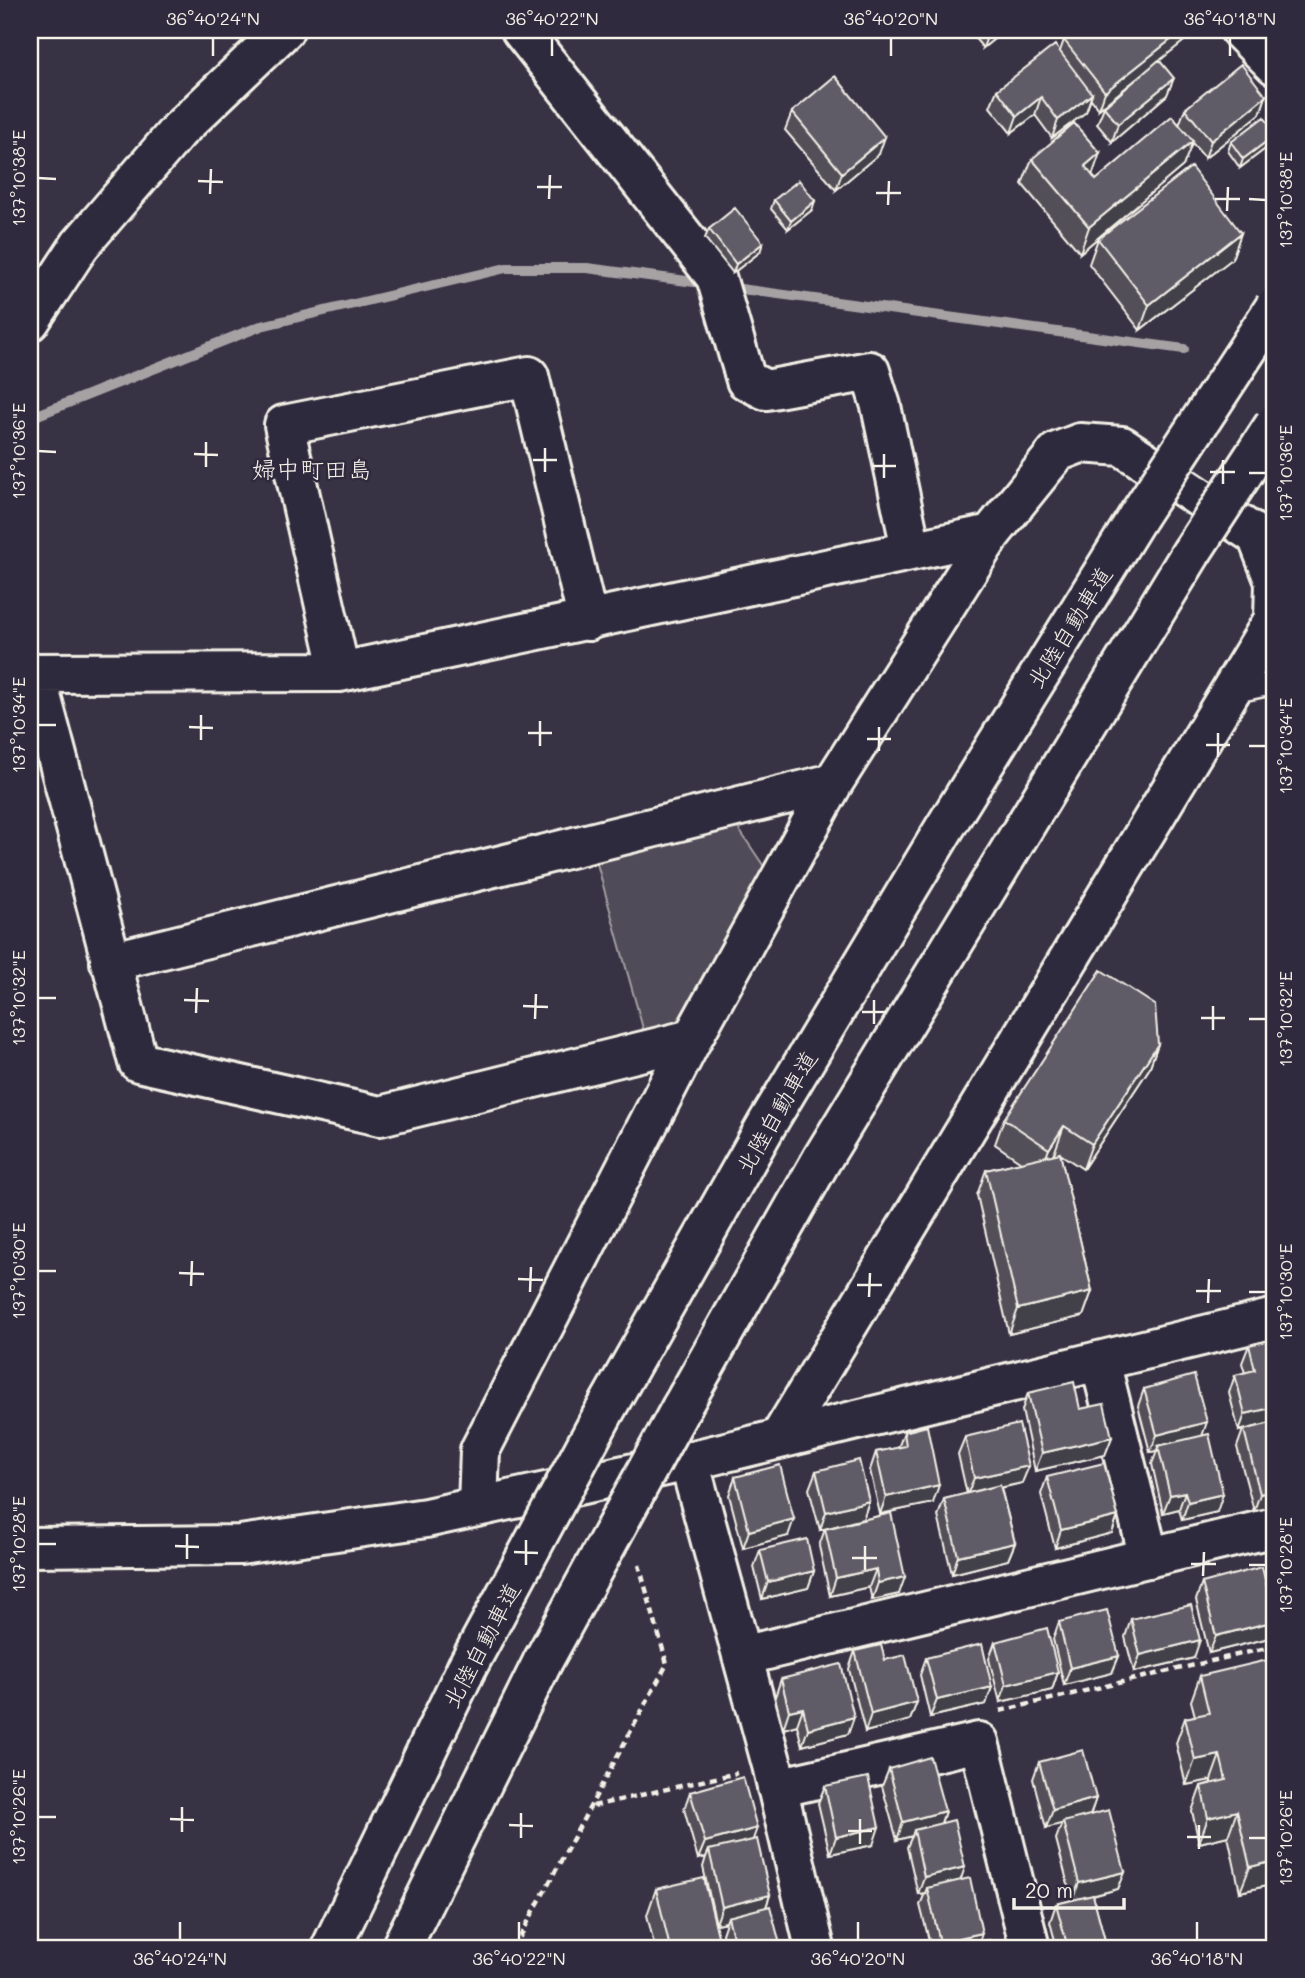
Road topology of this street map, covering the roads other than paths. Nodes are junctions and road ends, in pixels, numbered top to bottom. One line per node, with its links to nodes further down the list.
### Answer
1 (284, 30): 6 (main road)
2 (522, 30): 9 (main road)
3 (1240, 30): 4 (main road)
4 (1275, 65)
5 (1275, 307): 28 (main road, 北陸自動車道, bridge)
6 (30, 321)
7 (1275, 424): 29 (main road, bridge)
8 (991, 534): 9 (main road); 14 (main road); 15 (main road)
9 (911, 549): 10 (main road)
10 (588, 621): 11 (main road); 11 (main road)
11 (340, 672): 12 (main road)
12 (32, 673): 16 (main road)
13 (1275, 683): 14 (lane)
14 (1226, 694): 20 (main road)
15 (833, 783): 16 (main road); 17 (main road)
16 (110, 962): 17 (main road)
17 (692, 1039): 22 (main road)
18 (1275, 1318): 19 (main road)
19 (1100, 1361): 20 (main road); 25 (main road)
20 (779, 1439): 21 (main road)
21 (689, 1461): 22 (main road); 26 (main road)
22 (478, 1507): 24 (main road)
23 (1275, 1527): 25 (main road)
24 (30, 1547)
25 (1149, 1558): 26 (main road)
26 (742, 1656): 27 (main road)
27 (775, 1776): 30 (main road); 31 (main road)
28 (331, 1948)
29 (401, 1948)
30 (815, 1948)
31 (1030, 1948)

